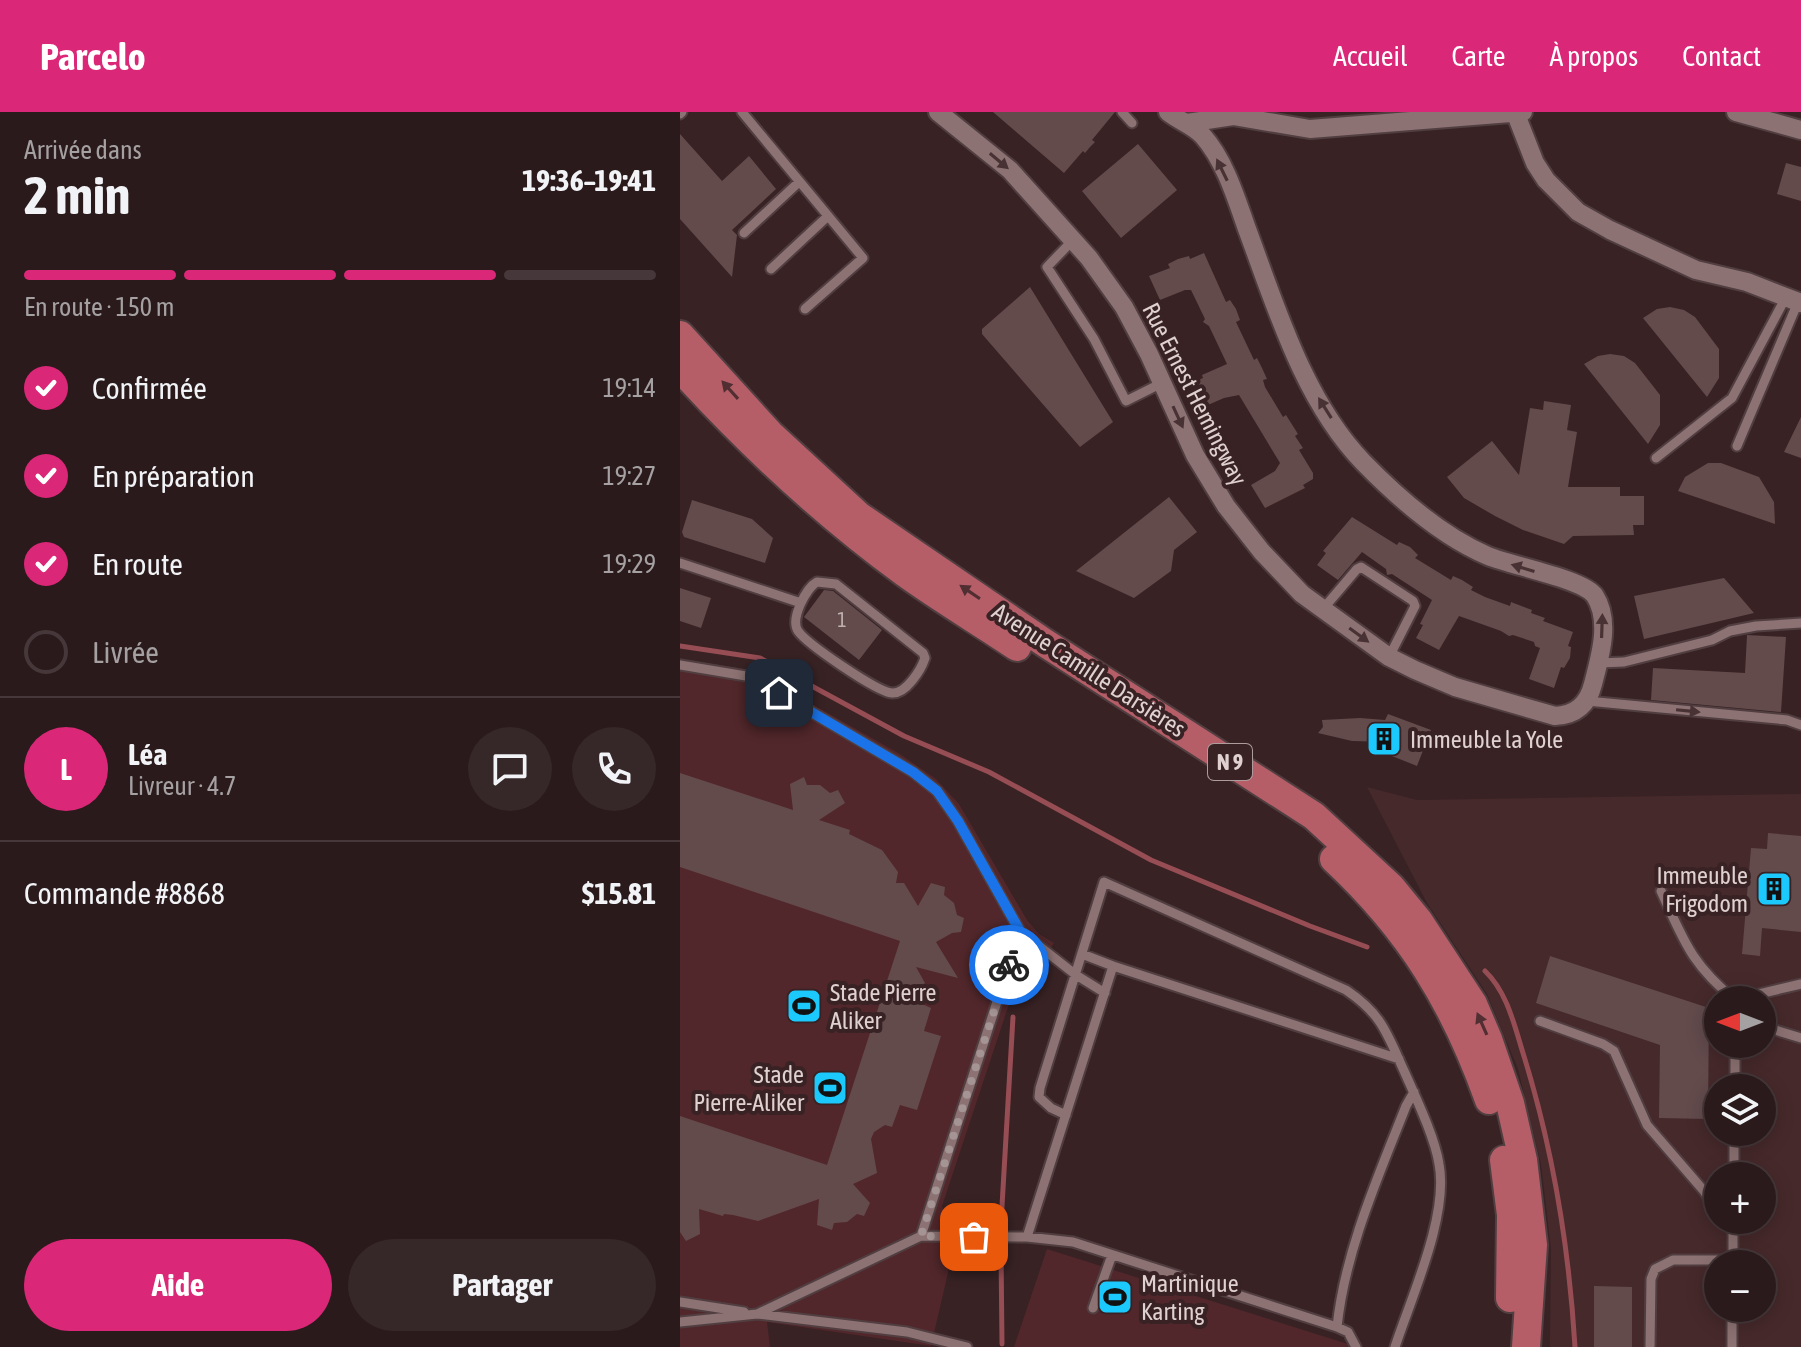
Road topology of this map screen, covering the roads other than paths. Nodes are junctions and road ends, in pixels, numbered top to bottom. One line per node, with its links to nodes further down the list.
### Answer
1 (742, 112): 11 (lane)
2 (938, 112): 14 (street, Rue Ernest Hemingway, one-way to 14)
3 (1122, 112): 8 (lane)
4 (1168, 112): 9 (street)
5 (1515, 112): 6 (street); 9 (street); 16 (street)
6 (1523, 112)
7 (1736, 112): 10 (street)
8 (1132, 123)
9 (1187, 123): 28 (street, one-way to 9)
10 (1801, 130)
11 (799, 182): 12 (lane); 13 (lane)
12 (828, 216): 15 (lane); 17 (lane)
13 (744, 233)
14 (1074, 239): 20 (street, Rue Ernest Hemingway); 20 (lane)
15 (771, 269)
16 (1795, 300): 21 (lane); 22 (lane)
17 (805, 309)
18 (680, 335): 62 (main road, Avenue Camille Darsières / N 9, one-way to 18)
19 (680, 368): 61 (main road, Avenue Camille Darsières / N 9)
20 (1162, 383): 25 (street, Rue Ernest Hemingway, one-way to 25)
21 (1737, 446)
22 (1656, 458)
23 (680, 563): 24 (lane)
24 (801, 603): 24 (lane)
25 (1323, 609): 27 (street, Rue Ernest Hemingway, one-way to 27); 27 (lane)
26 (1801, 623): 28 (lane)
27 (1389, 657): 30 (street, Rue Ernest Hemingway)
28 (1598, 663): 30 (street)
29 (680, 665): 33 (lane)
30 (1587, 701): 31 (lane, one-way to 31)
31 (1801, 725)
32 (1661, 891): 38 (lane)
33 (1020, 931): 36 (lane); 48 (lane)
34 (1082, 954): 35 (lane); 36 (lane); 44 (lane)
35 (1113, 966): 40 (lane); 44 (lane)
36 (1076, 975): 40 (lane); 46 (lane)
37 (1801, 984): 39 (lane)
38 (1718, 986)
39 (1776, 990)
40 (1105, 993): 46 (lane)
41 (1540, 1021): 47 (lane)
42 (1776, 1030): 43 (lane)
43 (1801, 1038)
44 (1399, 1059): 45 (lane)
45 (1414, 1092): 57 (lane); 60 (lane)
46 (1066, 1115): 49 (lane)
47 (1704, 1191)
48 (921, 1236): 49 (lane); 54 (lane)
49 (1027, 1237): 50 (lane)
50 (1112, 1255): 53 (lane); 57 (lane)
51 (1704, 1261): 63 (lane)
52 (680, 1302): 54 (lane)
53 (1093, 1308)
54 (757, 1314): 55 (lane); 58 (lane)
55 (680, 1322)
56 (1732, 1322): 64 (lane)
57 (1337, 1327): 59 (lane)
58 (967, 1347)
59 (1356, 1347)
60 (1395, 1347)
61 (1507, 1347)
62 (1526, 1347)
63 (1650, 1347)
64 (1732, 1347)

